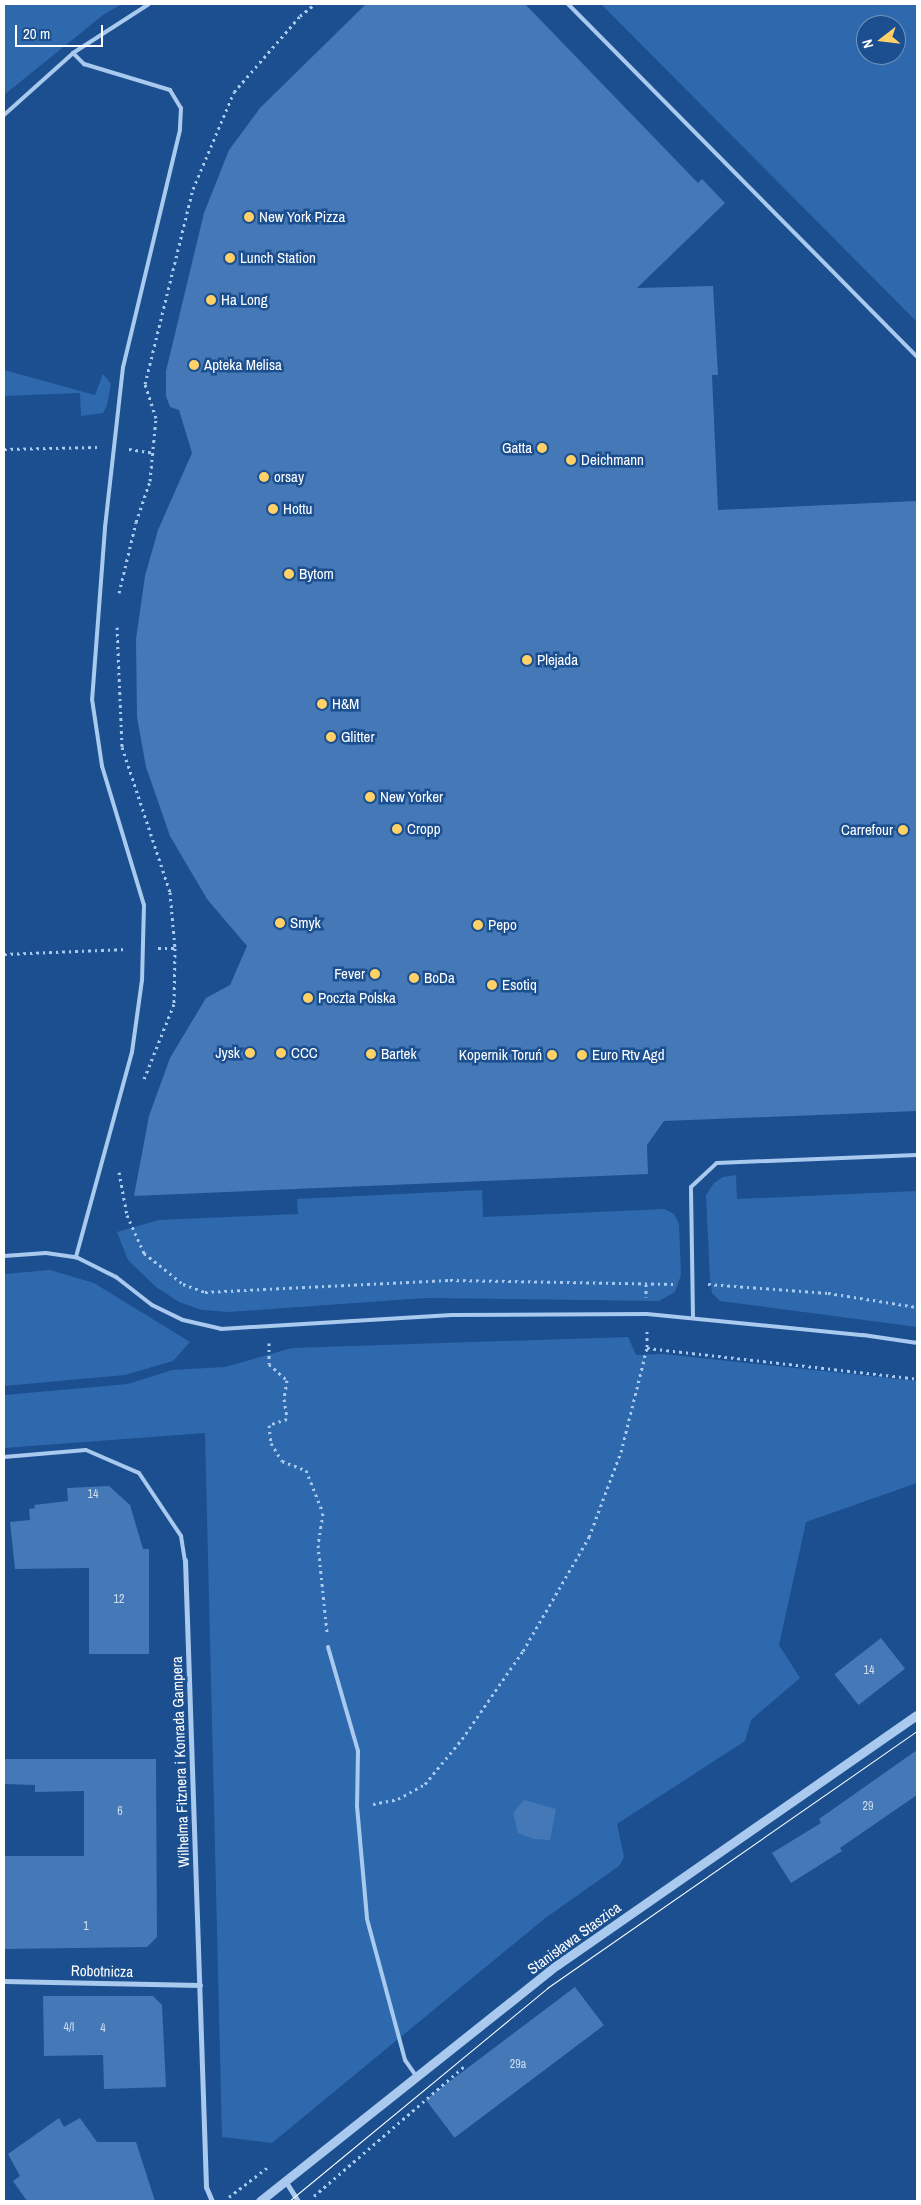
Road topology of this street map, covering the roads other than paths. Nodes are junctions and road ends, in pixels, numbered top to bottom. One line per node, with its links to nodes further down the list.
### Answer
1 (149, 4): 3 (lane)
2 (568, 4): 5 (lane)
3 (74, 53): 4 (lane); 8 (lane)
4 (4, 115)
5 (917, 357)
6 (917, 1155): 9 (lane)
7 (4, 1256): 8 (lane)
8 (76, 1257): 9 (lane)
9 (694, 1317): 10 (lane)
10 (917, 1343)
11 (4, 1457): 12 (lane, Wilhelma Fitznera i Konrada Gampera)
12 (185, 1560): 16 (street, Wilhelma Fitznera i Konrada Gampera)
13 (328, 1647): 17 (lane)
14 (917, 1715): 17 (street, Stanisława Staszica)
15 (4, 1982): 16 (street, Robotnicza)
16 (200, 1985): 19 (street, Wilhelma Fitznera i Konrada Gampera)
17 (417, 2077): 18 (street, Stanisława Staszica)
18 (286, 2182): 20 (street, Stanisława Staszica); 21 (street)
19 (212, 2201)
20 (260, 2201)
21 (298, 2201)

